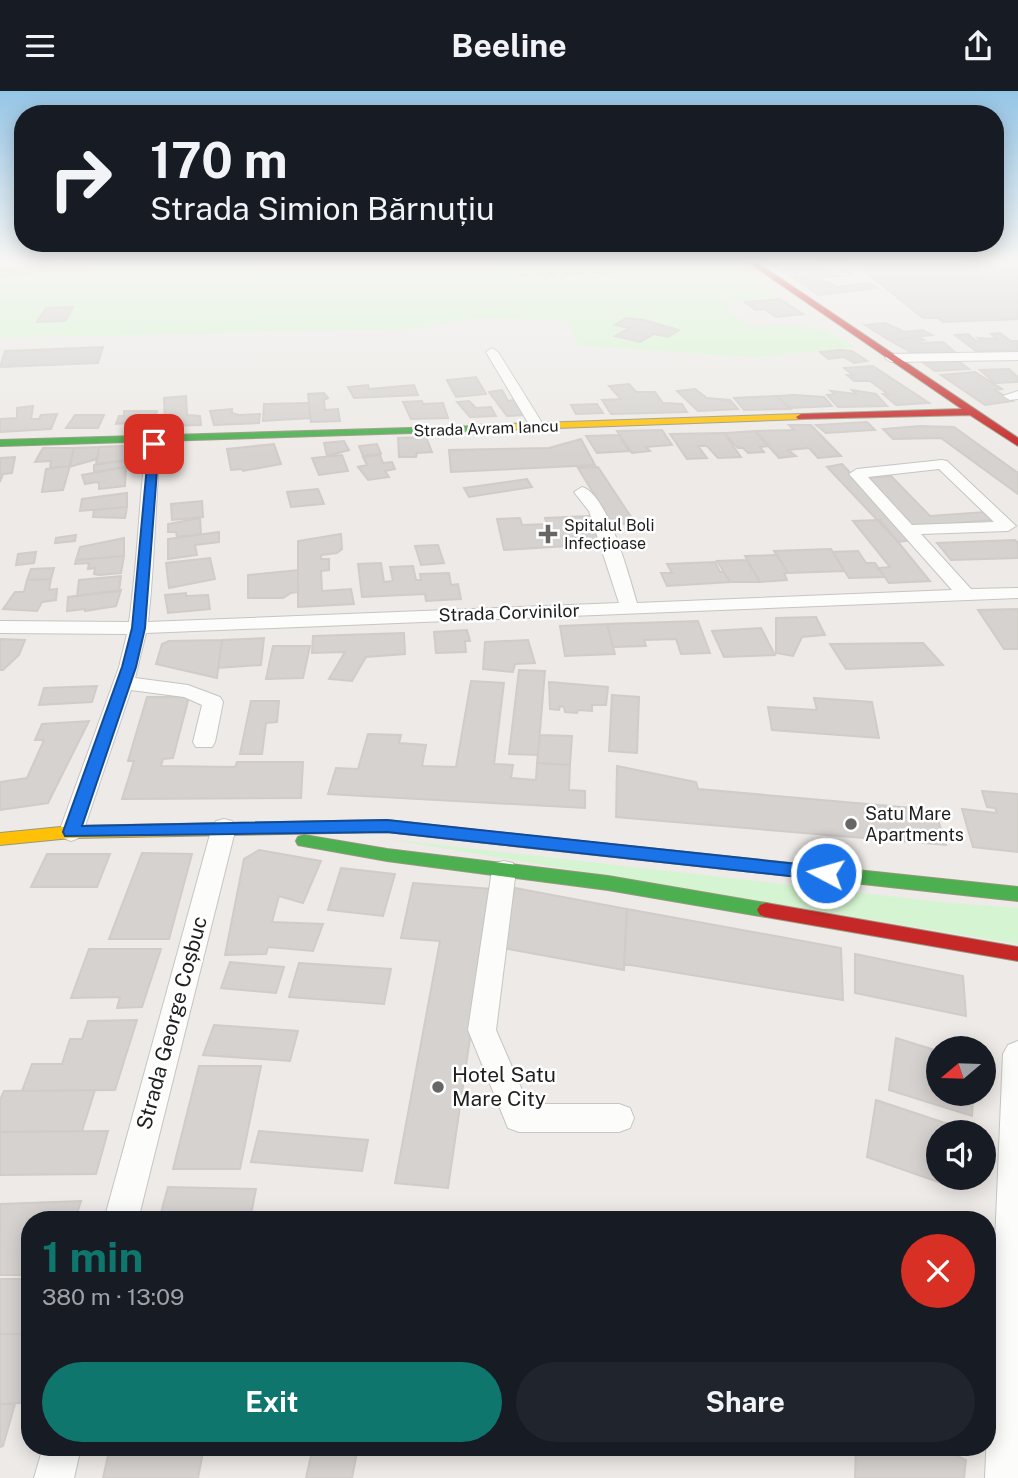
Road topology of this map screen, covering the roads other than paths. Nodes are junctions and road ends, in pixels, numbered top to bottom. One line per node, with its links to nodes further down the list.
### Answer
1 (842, 325): 4 (street)
2 (492, 352): 6 (street)
3 (1018, 356): 4 (street)
4 (891, 358): 5 (street)
5 (972, 412): 6 (street, Strada Avram Iancu); 9 (street)
6 (537, 426): 7 (street, Strada Avram Iancu)
7 (154, 438): 8 (street, Strada Avram Iancu); 16 (street)
8 (0, 443)
9 (1018, 443)
10 (582, 492): 14 (street)
11 (908, 530): 11 (street); 13 (street)
12 (1018, 593): 13 (street, Strada Corvinilor)
13 (966, 595): 14 (street, Strada Corvinilor)
14 (630, 608): 16 (street, Strada Corvinilor)
15 (0, 627): 16 (street, Strada Corvinilor)
16 (138, 628): 17 (street)
17 (123, 683): 18 (street); 20 (street)
18 (204, 741)
19 (223, 827): 20 (street); 22 (street); 23 (street); 27 (street, Strada George Coșbuc)
20 (71, 832): 21 (street)
21 (0, 839)
22 (505, 870): 24 (street); 26 (street)
23 (1018, 894)
24 (1018, 954)
25 (1018, 1054): 30 (street)
26 (619, 1118)
27 (123, 1211)
28 (60, 1456): 29 (street)
29 (54, 1478)
30 (1005, 1478)

